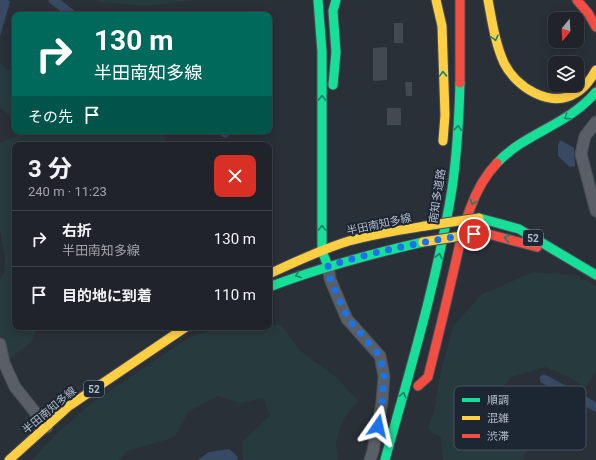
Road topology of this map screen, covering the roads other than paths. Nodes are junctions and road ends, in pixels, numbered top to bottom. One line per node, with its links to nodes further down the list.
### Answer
1 (317, 0): 23 (main road, one-way to 1)
2 (332, 0): 10 (main road)
3 (336, 0): 10 (main road)
4 (436, 0): 17 (main road, one-way to 4)
5 (460, 0): 28 (main road, 南知多道路, one-way to 5)
6 (488, 0): 12 (main road, one-way to 12)
7 (577, 0): 11 (main road)
8 (588, 0): 9 (main road)
9 (596, 10)
10 (333, 11): 13 (main road)
11 (596, 27)
12 (596, 70)
13 (332, 92)
14 (596, 92): 19 (main road, one-way to 19)
15 (331, 108): 18 (main road)
16 (596, 122): 20 (street)
17 (442, 153)
18 (331, 185)
19 (462, 203)
20 (596, 211)
21 (437, 215): 28 (main road)
22 (333, 243): 23 (main road, 半田南知多線 / 52); 24 (main road); 25 (main road, 半田南知多線 / 52, bridge)
23 (322, 251): 24 (main road); 26 (main road, 半田南知多線 / 52)
24 (328, 266): 25 (main road, 半田南知多線 / 52, one-way to 24, bridge); 29 (main road, 半田南知多線 / 52, one-way to 29); 34 (street)
25 (582, 268): 27 (main road, 半田南知多線 / 52)
26 (272, 273)
27 (596, 275)
28 (434, 279): 35 (main road, 南知多道路, one-way to 28)
29 (272, 286)
30 (182, 330): 32 (main road, 半田南知多線 / 52)
31 (0, 344): 32 (street)
32 (46, 427): 33 (main road, 半田南知多線 / 52)
33 (9, 460)
34 (370, 460)
35 (385, 460)

